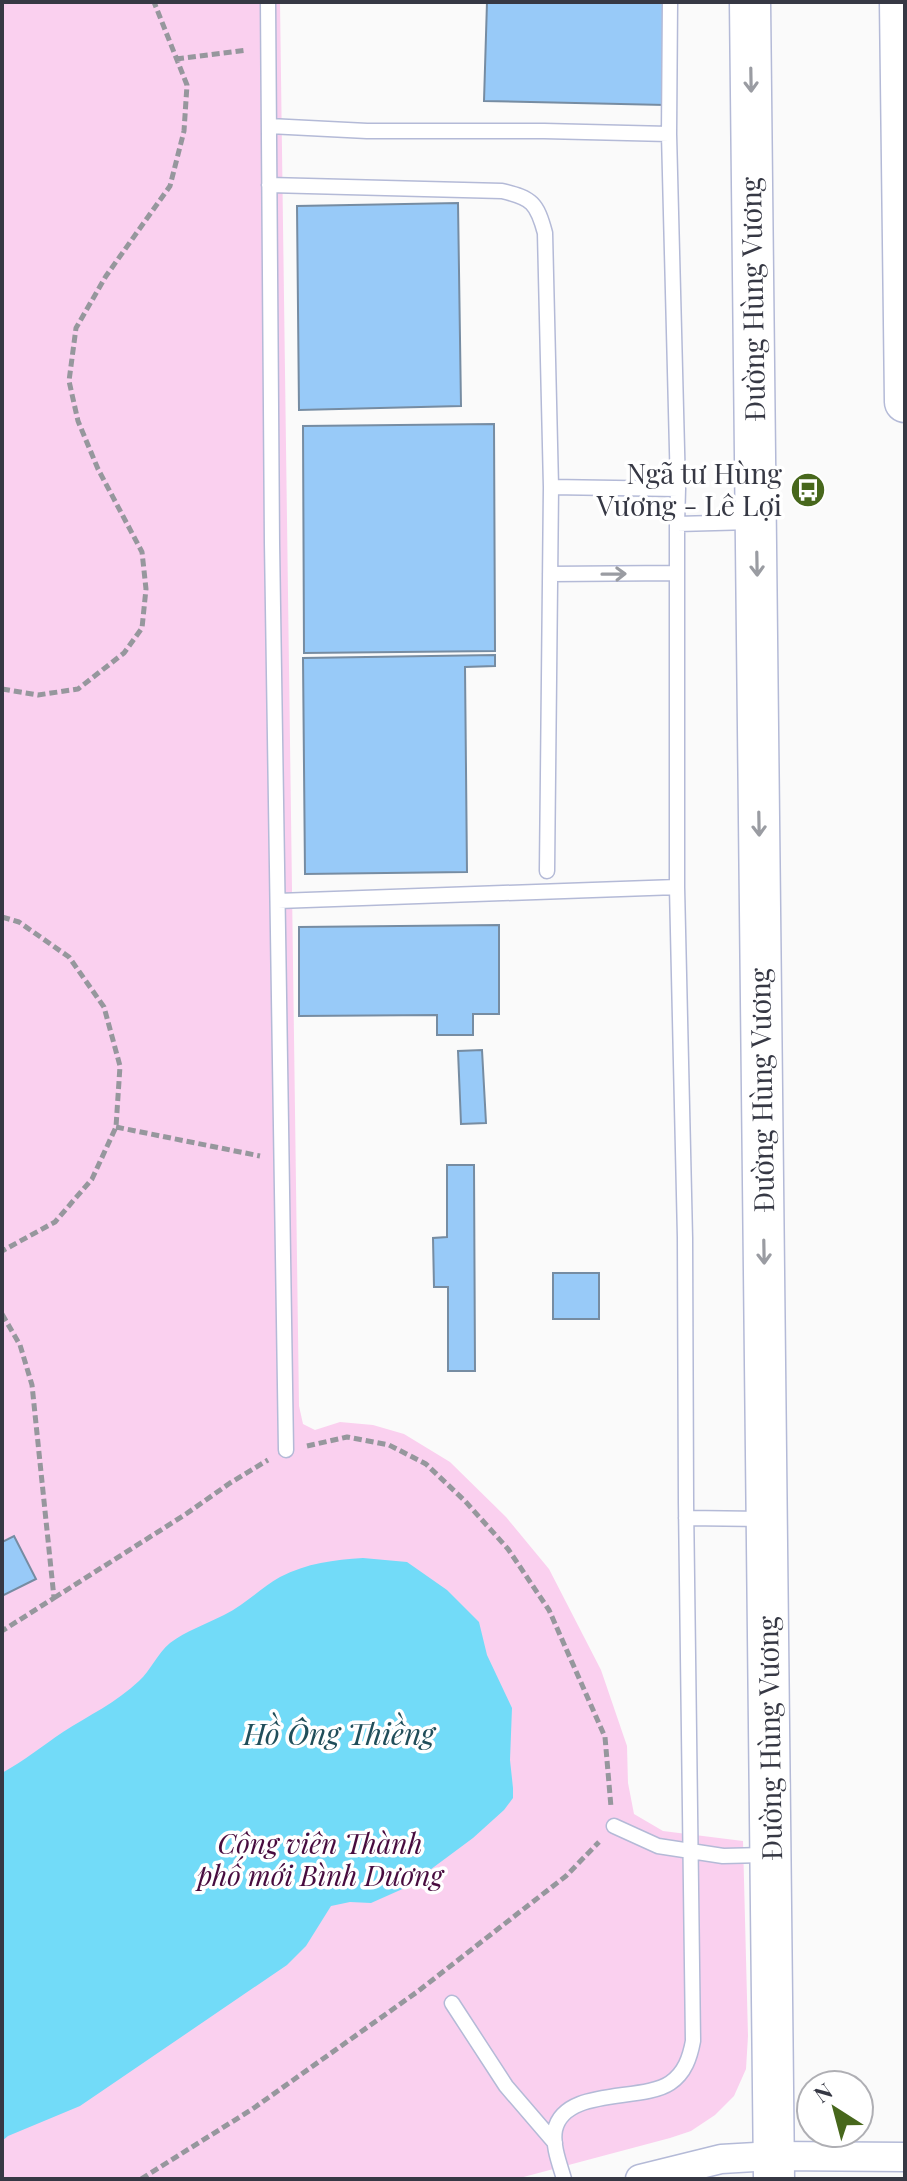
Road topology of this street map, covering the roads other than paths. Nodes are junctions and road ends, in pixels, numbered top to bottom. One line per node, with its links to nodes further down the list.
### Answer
1 (268, 2): 5 (lane)
2 (670, 2): 6 (lane)
3 (750, 2): 11 (main road, Đường Hùng Vương, one-way to 11)
4 (900, 2): 8 (main road)
5 (269, 126): 6 (lane); 7 (lane)
6 (669, 134): 10 (lane)
7 (269, 185): 9 (lane); 17 (lane)
8 (905, 402)
9 (551, 487): 10 (lane); 14 (lane)
10 (678, 489): 12 (lane)
11 (756, 522): 12 (lane); 20 (main road, Đường Hùng Vương, one-way to 20)
12 (677, 524): 13 (lane)
13 (677, 573): 14 (lane, one-way to 13); 16 (lane)
14 (550, 574): 15 (lane)
15 (547, 871)
16 (677, 887): 17 (lane); 19 (lane)
17 (278, 901): 18 (lane)
18 (286, 1450)
19 (686, 1518): 20 (lane); 22 (lane)
20 (767, 1519): 23 (main road, Đường Hùng Vương)
21 (614, 1826): 22 (lane)
22 (690, 1851): 23 (lane); 25 (lane)
23 (771, 1855): 27 (main road, Đường Hùng Vương)
24 (452, 2003): 25 (lane)
25 (555, 2143): 28 (lane)
26 (905, 2157): 27 (street)
27 (774, 2167): 29 (street)
28 (564, 2179)
29 (640, 2179)

